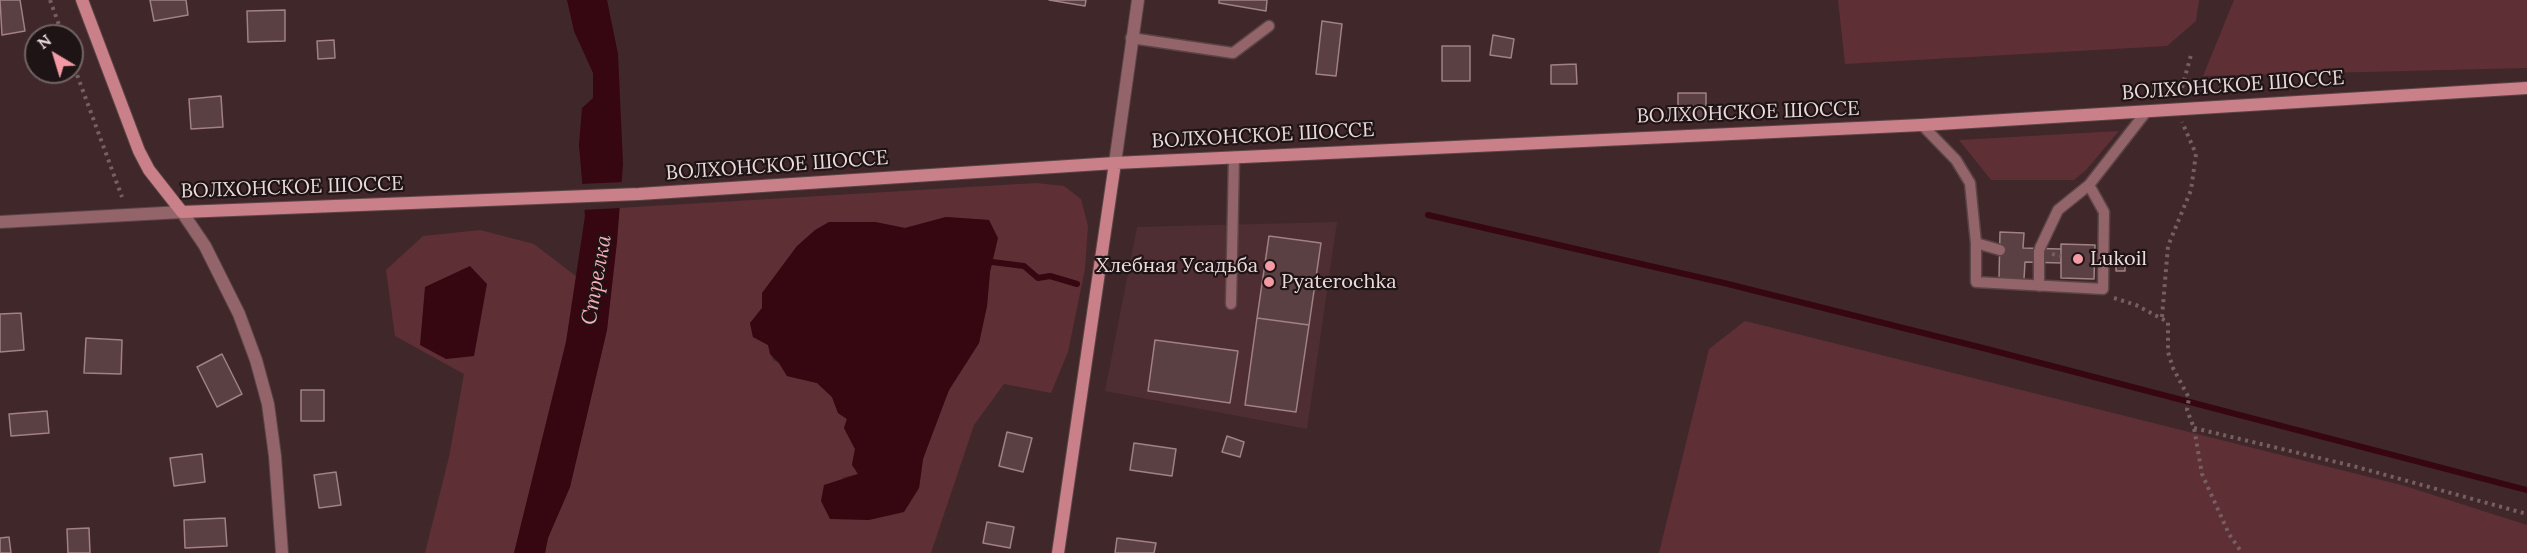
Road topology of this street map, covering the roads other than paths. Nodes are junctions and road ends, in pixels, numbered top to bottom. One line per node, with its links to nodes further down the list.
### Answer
1 (82, 0): 11 (main road)
2 (1138, 0): 4 (street)
3 (1269, 26): 4 (lane)
4 (1131, 38): 9 (street)
5 (2527, 88): 6 (main road, ВОЛХОНСКОЕ ШОССЕ)
6 (2146, 112): 7 (main road, ВОЛХОНСКОЕ ШОССЕ); 10 (lane)
7 (1922, 125): 8 (main road, ВОЛХОНСКОЕ ШОССЕ); 13 (lane)
8 (1234, 157): 9 (main road, ВОЛХОНСКОЕ ШОССЕ); 16 (lane)
9 (1115, 163): 11 (main road, ВОЛХОНСКОЕ ШОССЕ); 18 (main road)
10 (2089, 185): 15 (lane); 15 (lane)
11 (182, 212): 12 (street, ВОЛХОНСКОЕ ШОССЕ); 17 (street)
12 (0, 222)
13 (1976, 243): 14 (lane); 15 (lane)
14 (2000, 250)
15 (2039, 286)
16 (1231, 304)
17 (282, 553)
18 (1058, 553)

